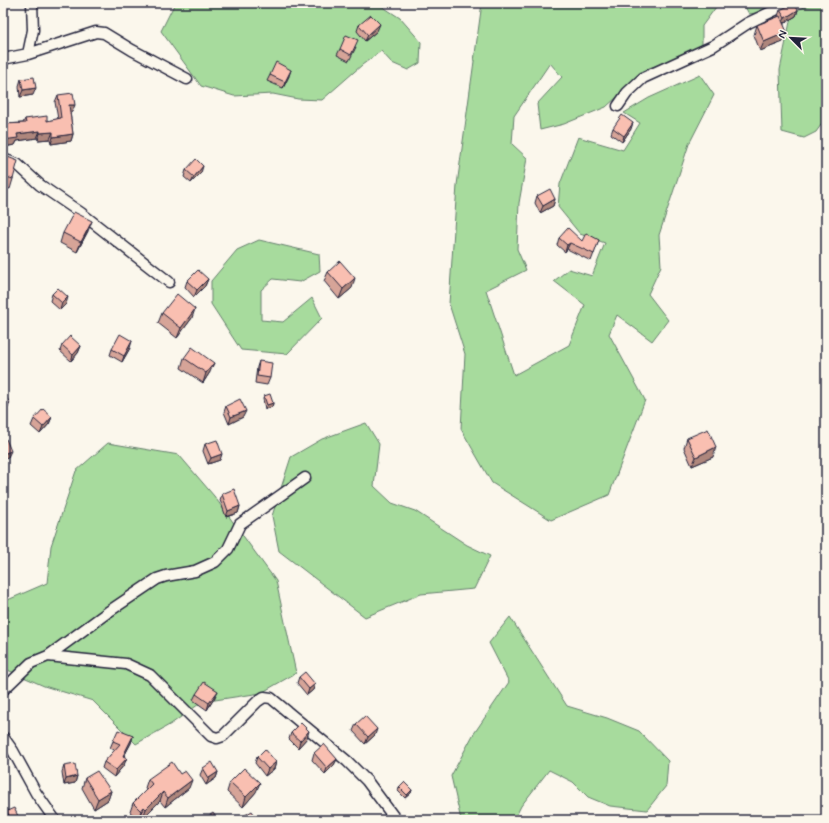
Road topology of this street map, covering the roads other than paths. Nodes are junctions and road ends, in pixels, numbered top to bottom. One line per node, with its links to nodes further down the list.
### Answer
1 (32, 3): 3 (street)
2 (790, 3): 6 (street)
3 (28, 54): 4 (street); 5 (street)
4 (3, 59)
5 (187, 79)
6 (618, 106)
7 (3, 159): 8 (street)
8 (169, 282)
9 (305, 478): 10 (street)
10 (48, 656): 11 (street); 14 (street)
11 (3, 690)
12 (3, 738): 13 (street)
13 (55, 820)
14 (396, 820)

